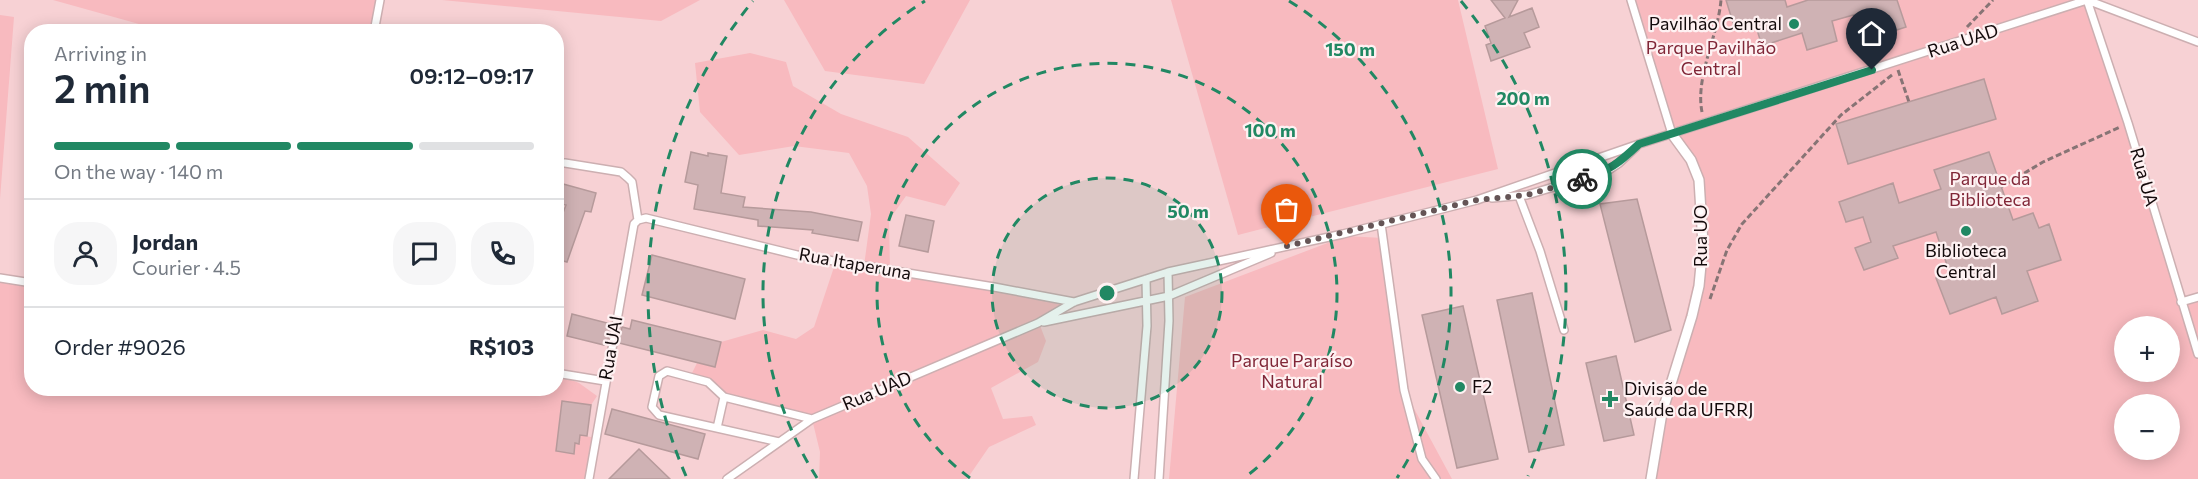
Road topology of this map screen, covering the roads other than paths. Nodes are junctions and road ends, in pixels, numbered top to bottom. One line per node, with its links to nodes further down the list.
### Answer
1 (380, 0): 4 (lane)
2 (1631, 0): 6 (lane, Rua UO)
3 (2087, 0): 5 (lane); 6 (lane, Rua UAD); 22 (lane, Rua UA)
4 (376, 24)
5 (2198, 42)
6 (1671, 134): 7 (lane, Rua UAD); 37 (street, Rua UO)
7 (1639, 144): 9 (lane); 10 (lane, Rua UAD)
8 (564, 163): 11 (lane)
9 (1519, 196): 10 (lane); 24 (lane)
10 (1477, 200): 12 (lane, Rua UAD)
11 (638, 220): 21 (lane, Rua Itaperuna); 27 (lane, Rua UAI)
12 (1381, 224): 13 (lane, Rua UAD); 36 (lane)
13 (1287, 246): 14 (lane, Rua UAD); 18 (lane, Rua UAD)
14 (1168, 272): 16 (lane, Rua UAD); 18 (lane)
15 (0, 278): 17 (lane)
16 (1146, 279): 20 (lane); 21 (lane, Rua UAD)
17 (24, 282)
18 (1169, 296): 20 (lane, Rua UAD); 35 (lane)
19 (2198, 297): 22 (lane)
20 (1147, 300): 23 (lane, Rua UAD); 34 (lane)
21 (1074, 302): 23 (lane, Rua UAD)
22 (2181, 302): 25 (lane, Rua UA)
23 (1038, 323): 29 (lane, Rua UAD)
24 (1564, 330)
25 (2198, 354)
26 (564, 375): 27 (lane)
27 (605, 381): 32 (lane, Rua UAI)
28 (724, 397): 29 (lane); 30 (lane); 30 (lane)
29 (812, 419): 31 (lane, Rua UAD)
30 (717, 428): 31 (lane)
31 (779, 442): 33 (lane, Rua UAD)
32 (590, 479)
33 (727, 479)
34 (1134, 479)
35 (1159, 479)
36 (1436, 479)
37 (1652, 479)

